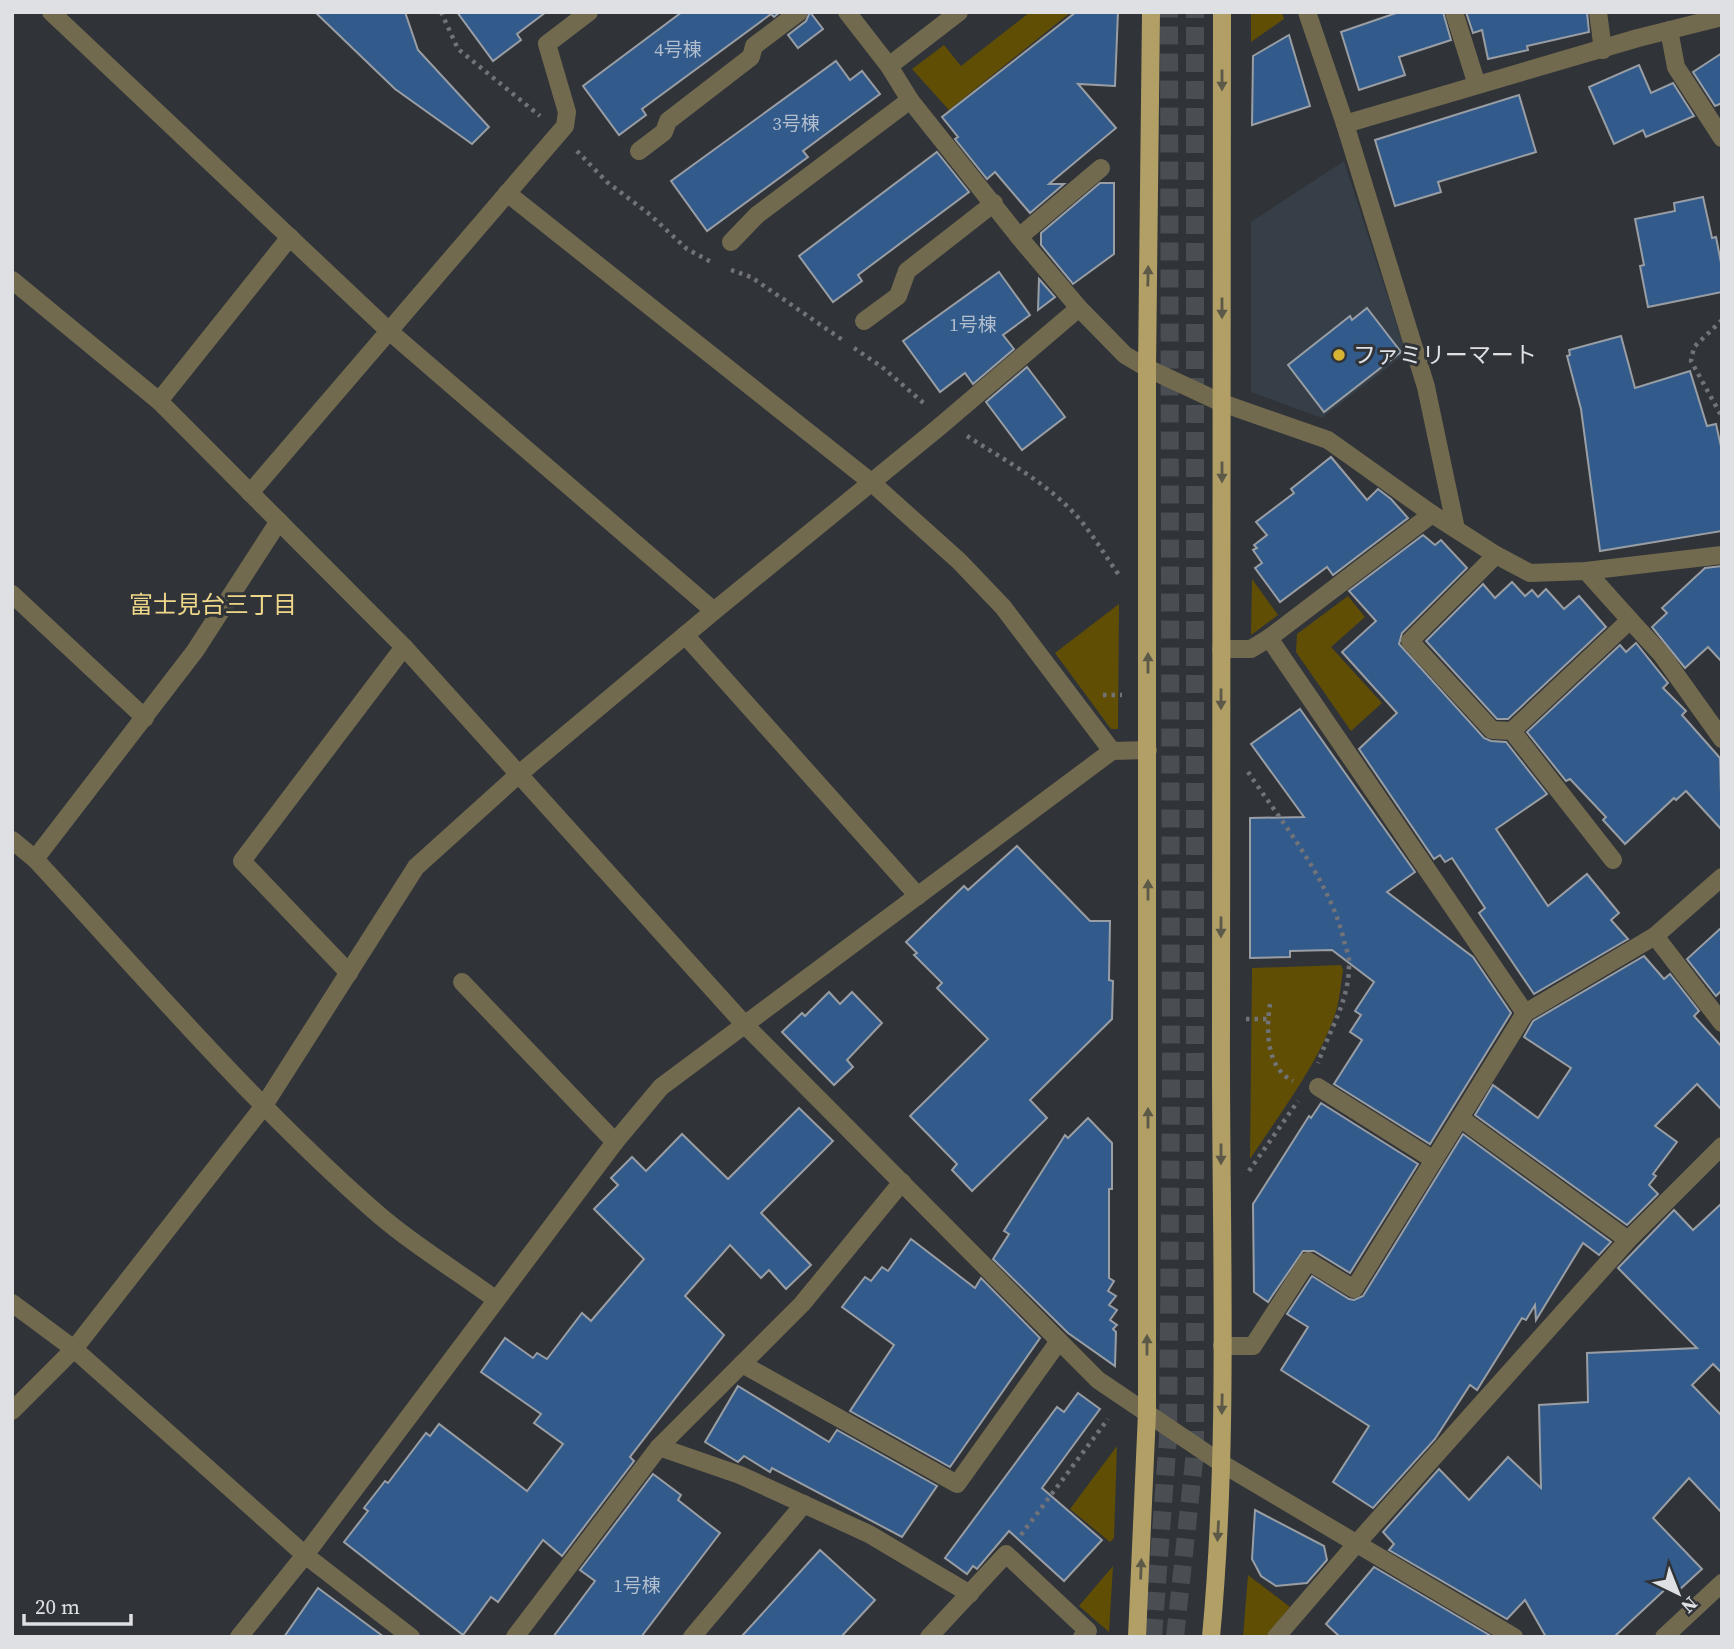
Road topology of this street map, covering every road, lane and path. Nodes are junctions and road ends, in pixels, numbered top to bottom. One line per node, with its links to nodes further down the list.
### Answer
1 (51, 12): 25 (street)
2 (441, 12): 19 (path)
3 (589, 12): 19 (street)
4 (799, 12): 21 (street)
5 (847, 12): 15 (street)
6 (959, 12): 15 (street)
7 (1151, 12): 35 (main road, one-way to 7)
8 (1222, 12): 37 (main road, one-way to 37)
9 (1307, 12): 18 (street)
10 (1454, 12): 16 (street)
11 (1598, 12): 14 (street)
12 (1722, 17): 13 (street)
13 (1669, 30): 14 (street); 20 (street)
14 (1603, 50): 16 (street)
15 (889, 66): 17 (street)
16 (1477, 85): 18 (street)
17 (910, 100): 24 (street); 27 (street)
18 (1345, 124): 44 (street)
19 (559, 132): 23 (street); 28 (path)
20 (1722, 138)
21 (639, 151)
22 (1101, 167): 26 (street)
23 (507, 193): 34 (street); 40 (street)
24 (994, 203): 26 (street); 32 (street)
25 (290, 237): 34 (street); 36 (street)
26 (1019, 237): 31 (street)
27 (731, 242)
28 (716, 264)
29 (728, 269): 39 (path)
30 (12, 280): 36 (street)
31 (1079, 309): 35 (street); 39 (street)
32 (864, 320)
33 (1722, 320): 38 (path)
34 (389, 331): 41 (street); 50 (street)
35 (1147, 368): 37 (street); 61 (main road, one-way to 35)
36 (159, 401): 41 (street)
37 (1222, 403): 42 (street); 55 (main road, one-way to 55)
38 (1722, 417)
39 (946, 421): 40 (street); 48 (path)
40 (871, 482): 50 (street); 62 (street)
41 (250, 493): 43 (street)
42 (1432, 514): 44 (street); 53 (street)
43 (279, 521): 54 (street); 58 (street)
44 (1456, 529): 45 (street)
45 (1496, 555): 47 (street); 59 (street)
46 (1722, 555): 47 (street)
47 (1586, 571): 51 (street)
48 (1124, 581)
49 (12, 594): 58 (street)
50 (714, 611): 52 (street)
51 (1630, 621): 59 (street); 60 (street)
52 (685, 635): 64 (street); 69 (street)
53 (1269, 639): 55 (street); 74 (street)
54 (404, 647): 64 (street); 71 (street)
55 (1221, 649): 93 (main road, one-way to 93)
56 (1102, 695): 57 (path)
57 (1125, 695)
58 (145, 718): 66 (street)
59 (1512, 731): 67 (street)
60 (1722, 739)
61 (1148, 750): 62 (street); 98 (main road, one-way to 61)
62 (1112, 751): 69 (street)
63 (1245, 768): 79 (path)
64 (519, 774): 71 (street); 78 (street)
65 (12, 840): 66 (street)
66 (35, 859): 82 (street)
67 (1613, 860)
68 (1722, 877): 70 (street)
69 (918, 896): 78 (street)
70 (1655, 936): 74 (street); 77 (street)
71 (349, 973): 82 (street)
72 (462, 982): 84 (street)
73 (1270, 1004): 76 (path)
74 (1525, 1013): 83 (street)
75 (1245, 1019): 76 (path)
76 (1268, 1019): 80 (path)
77 (1722, 1023)
78 (745, 1025): 84 (street); 88 (street)
79 (1316, 1080): 86 (street)
80 (1296, 1083)
81 (1300, 1099): 87 (path)
82 (263, 1107): 90 (street); 94 (street)
83 (1460, 1118): 86 (street); 89 (street)
84 (615, 1142): 90 (street)
85 (1720, 1152): 89 (street)
86 (1434, 1160): 93 (street)
87 (1244, 1177)
88 (902, 1182): 92 (street); 95 (street)
89 (1628, 1240): 102 (street)
90 (495, 1299): 104 (street)
91 (12, 1303): 94 (street)
92 (1059, 1341): 95 (street); 96 (street)
93 (1222, 1346): 100 (main road, one-way to 100)
94 (74, 1349): 97 (street); 104 (street)
95 (742, 1364): 99 (street)
96 (1124, 1399): 98 (street); 103 (path)
97 (12, 1411)
98 (1147, 1413): 100 (street); 113 (main road, one-way to 98)
99 (659, 1447): 101 (street); 109 (street)
100 (1221, 1463): 102 (street); 114 (main road, one-way to 114)
101 (804, 1504): 106 (street); 110 (street)
102 (1357, 1544): 115 (street); 116 (street)
103 (1006, 1554): 106 (street); 112 (street)
104 (305, 1555): 107 (street); 108 (street)
105 (1722, 1583): 117 (street)
106 (970, 1594): 111 (street)
107 (239, 1637)
108 (411, 1637)
109 (515, 1637)
110 (692, 1637)
111 (929, 1637)
112 (1082, 1637)
113 (1137, 1637)
114 (1211, 1637)
115 (1276, 1637)
116 (1514, 1637)
117 (1664, 1637)

